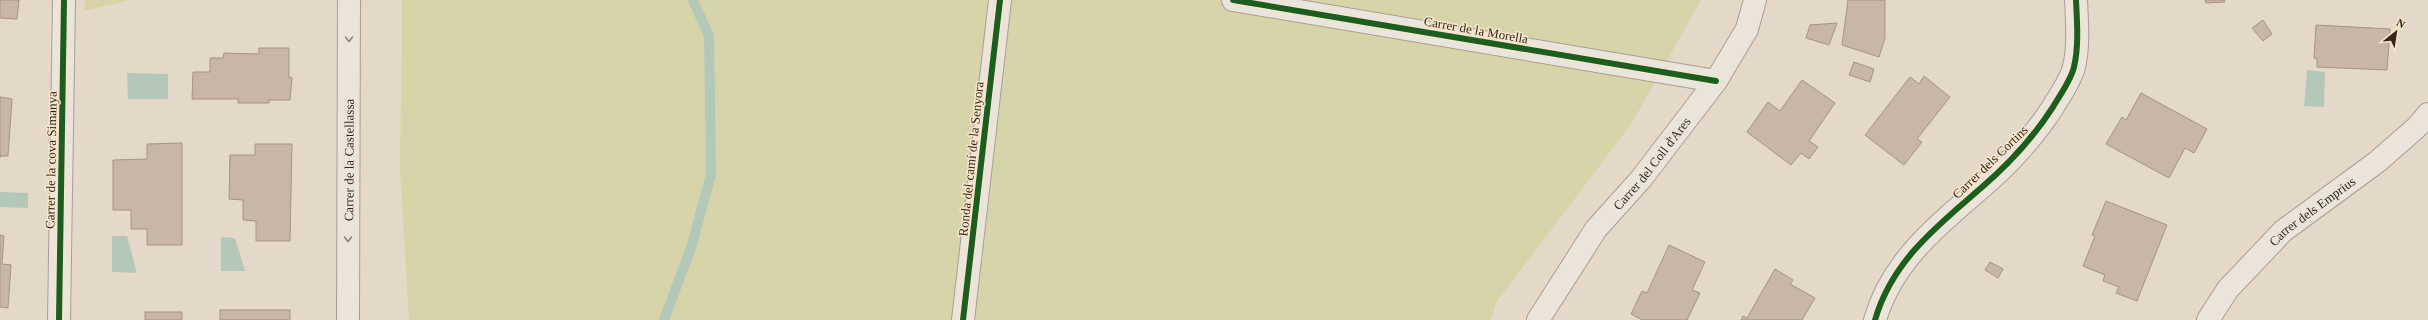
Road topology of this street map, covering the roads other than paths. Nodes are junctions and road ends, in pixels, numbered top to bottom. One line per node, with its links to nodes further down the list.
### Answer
1 (64, 0): 9 (street, Carrer de la cova Simanya)
2 (349, 0): 10 (street, Carrer de la Castellassa, one-way to 10)
3 (1000, 0): 11 (street, Ronda del camí de la Senyora)
4 (1234, 0): 7 (street, Carrer de la Morella)
5 (1755, 0): 7 (street, Carrer del Coll d'Ares)
6 (2076, 0): 13 (street, Carrer dels Cortins)
7 (1716, 81): 12 (street, Carrer del Coll d'Ares)
8 (2428, 114): 14 (street, Carrer dels Emprius)
9 (59, 320)
10 (348, 320)
11 (963, 320)
12 (1538, 320)
13 (1875, 320)
14 (2208, 320)

